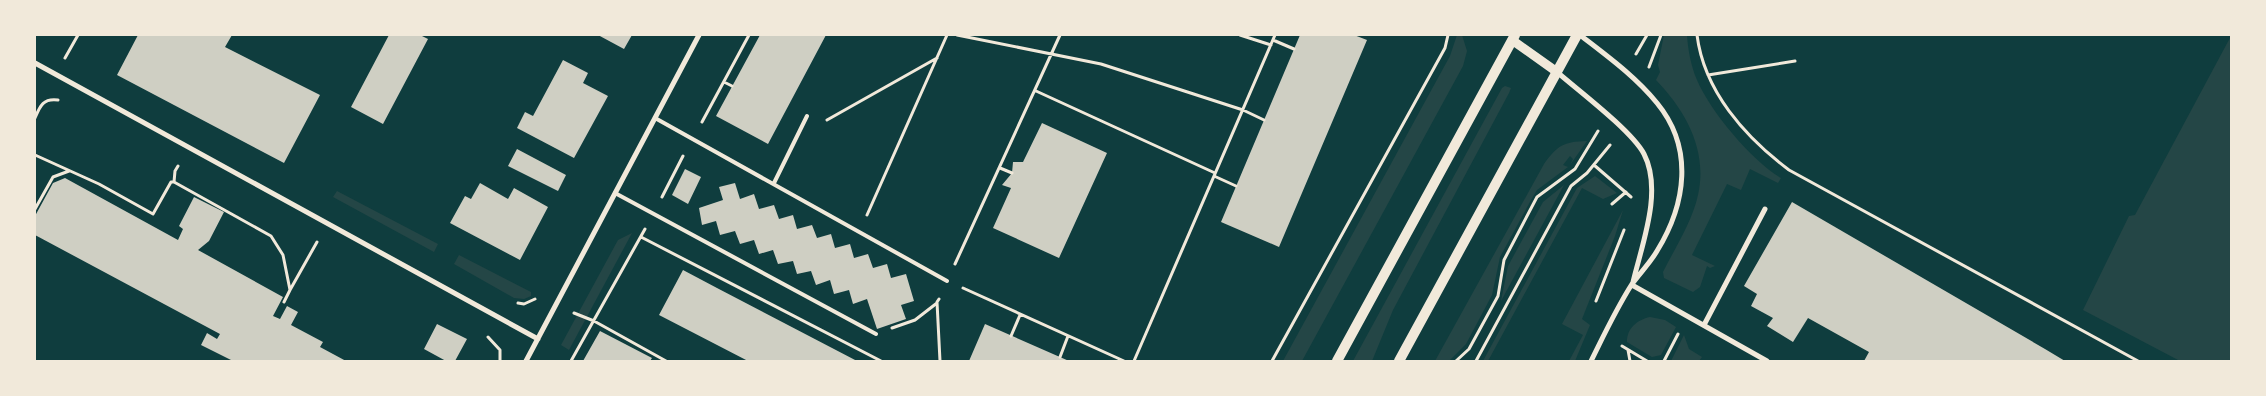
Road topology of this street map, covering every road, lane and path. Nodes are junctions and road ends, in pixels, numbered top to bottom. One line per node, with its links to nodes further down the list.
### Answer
1 (78, 35): 19 (path)
2 (699, 35): 33 (street)
3 (947, 35): 20 (path)
4 (957, 35): 18 (path)
5 (1060, 35): 18 (path)
6 (1240, 35): 15 (path)
7 (1275, 35): 14 (path)
8 (1448, 35): 85 (path)
9 (1579, 35): 26 (main road); 59 (street)
10 (1647, 35): 17 (path)
11 (1661, 35): 25 (path)
12 (1698, 35): 27 (path)
13 (1511, 37): 26 (street); 86 (main road)
14 (1273, 40): 15 (path); 16 (path)
15 (1271, 45): 31 (path)
16 (1294, 49)
17 (1637, 52)
18 (1052, 54): 30 (path); 31 (path)
19 (66, 57): 21 (path); 22 (path)
20 (937, 58): 35 (path); 55 (path)
21 (64, 61)
22 (74, 61)
23 (1795, 61): 27 (path)
24 (35, 63): 72 (street)
25 (1648, 70)
26 (1557, 72): 59 (street); 87 (main road)
27 (1708, 74): 95 (path)
28 (724, 82): 29 (path)
29 (732, 86)
30 (1036, 91): 41 (path); 44 (path)
31 (1243, 110): 34 (path); 44 (path)
32 (807, 116): 35 (lane)
33 (655, 118): 46 (lane); 49 (street)
34 (1264, 120)
35 (798, 136): 46 (lane)
36 (1593, 140): 88 (path)
37 (1610, 145): 39 (path)
38 (35, 155): 42 (path)
39 (1594, 165): 48 (path); 89 (path)
40 (178, 166): 45 (path)
41 (1000, 168): 43 (path); 58 (path)
42 (69, 171): 45 (path); 52 (path)
43 (1012, 173)
44 (1214, 175): 47 (path); 84 (path)
45 (174, 182): 60 (path)
46 (774, 184): 55 (lane)
47 (1236, 186)
48 (1626, 192): 50 (path); 51 (path)
49 (615, 193): 64 (street); 69 (lane)
50 (1630, 203)
51 (1612, 204)
52 (35, 209)
53 (1766, 209): 68 (street)
54 (1625, 225): 65 (path)
55 (860, 231): 58 (lane)
56 (641, 237): 81 (path)
57 (317, 242): 60 (path)
58 (947, 281): 66 (path); 82 (path)
59 (1632, 284): 67 (street); 90 (street)
60 (290, 290): 63 (path)
61 (540, 293): 62 (path)
62 (512, 301)
63 (284, 302)
64 (556, 304): 72 (street); 80 (path)
65 (1595, 304)
66 (1020, 315): 70 (path); 71 (path)
67 (1688, 316): 68 (street); 93 (path)
68 (1704, 325): 94 (street)
69 (876, 334)
70 (1011, 336)
71 (1068, 336): 75 (path); 77 (path)
72 (538, 339): 78 (street)
73 (1622, 346): 74 (path)
74 (1628, 350): 91 (path); 92 (path)
75 (1060, 357)
76 (573, 358): 79 (path)
77 (1115, 359): 83 (path)
78 (526, 361)
79 (578, 361)
80 (666, 361)
81 (881, 361)
82 (940, 361)
83 (1124, 361)
84 (1134, 361)
85 (1272, 361)
86 (1337, 361)
87 (1399, 361)
88 (1456, 361)
89 (1476, 361)
90 (1591, 361)
91 (1630, 361)
92 (1647, 361)
93 (1664, 361)
94 (1767, 361)
95 (2138, 361)

